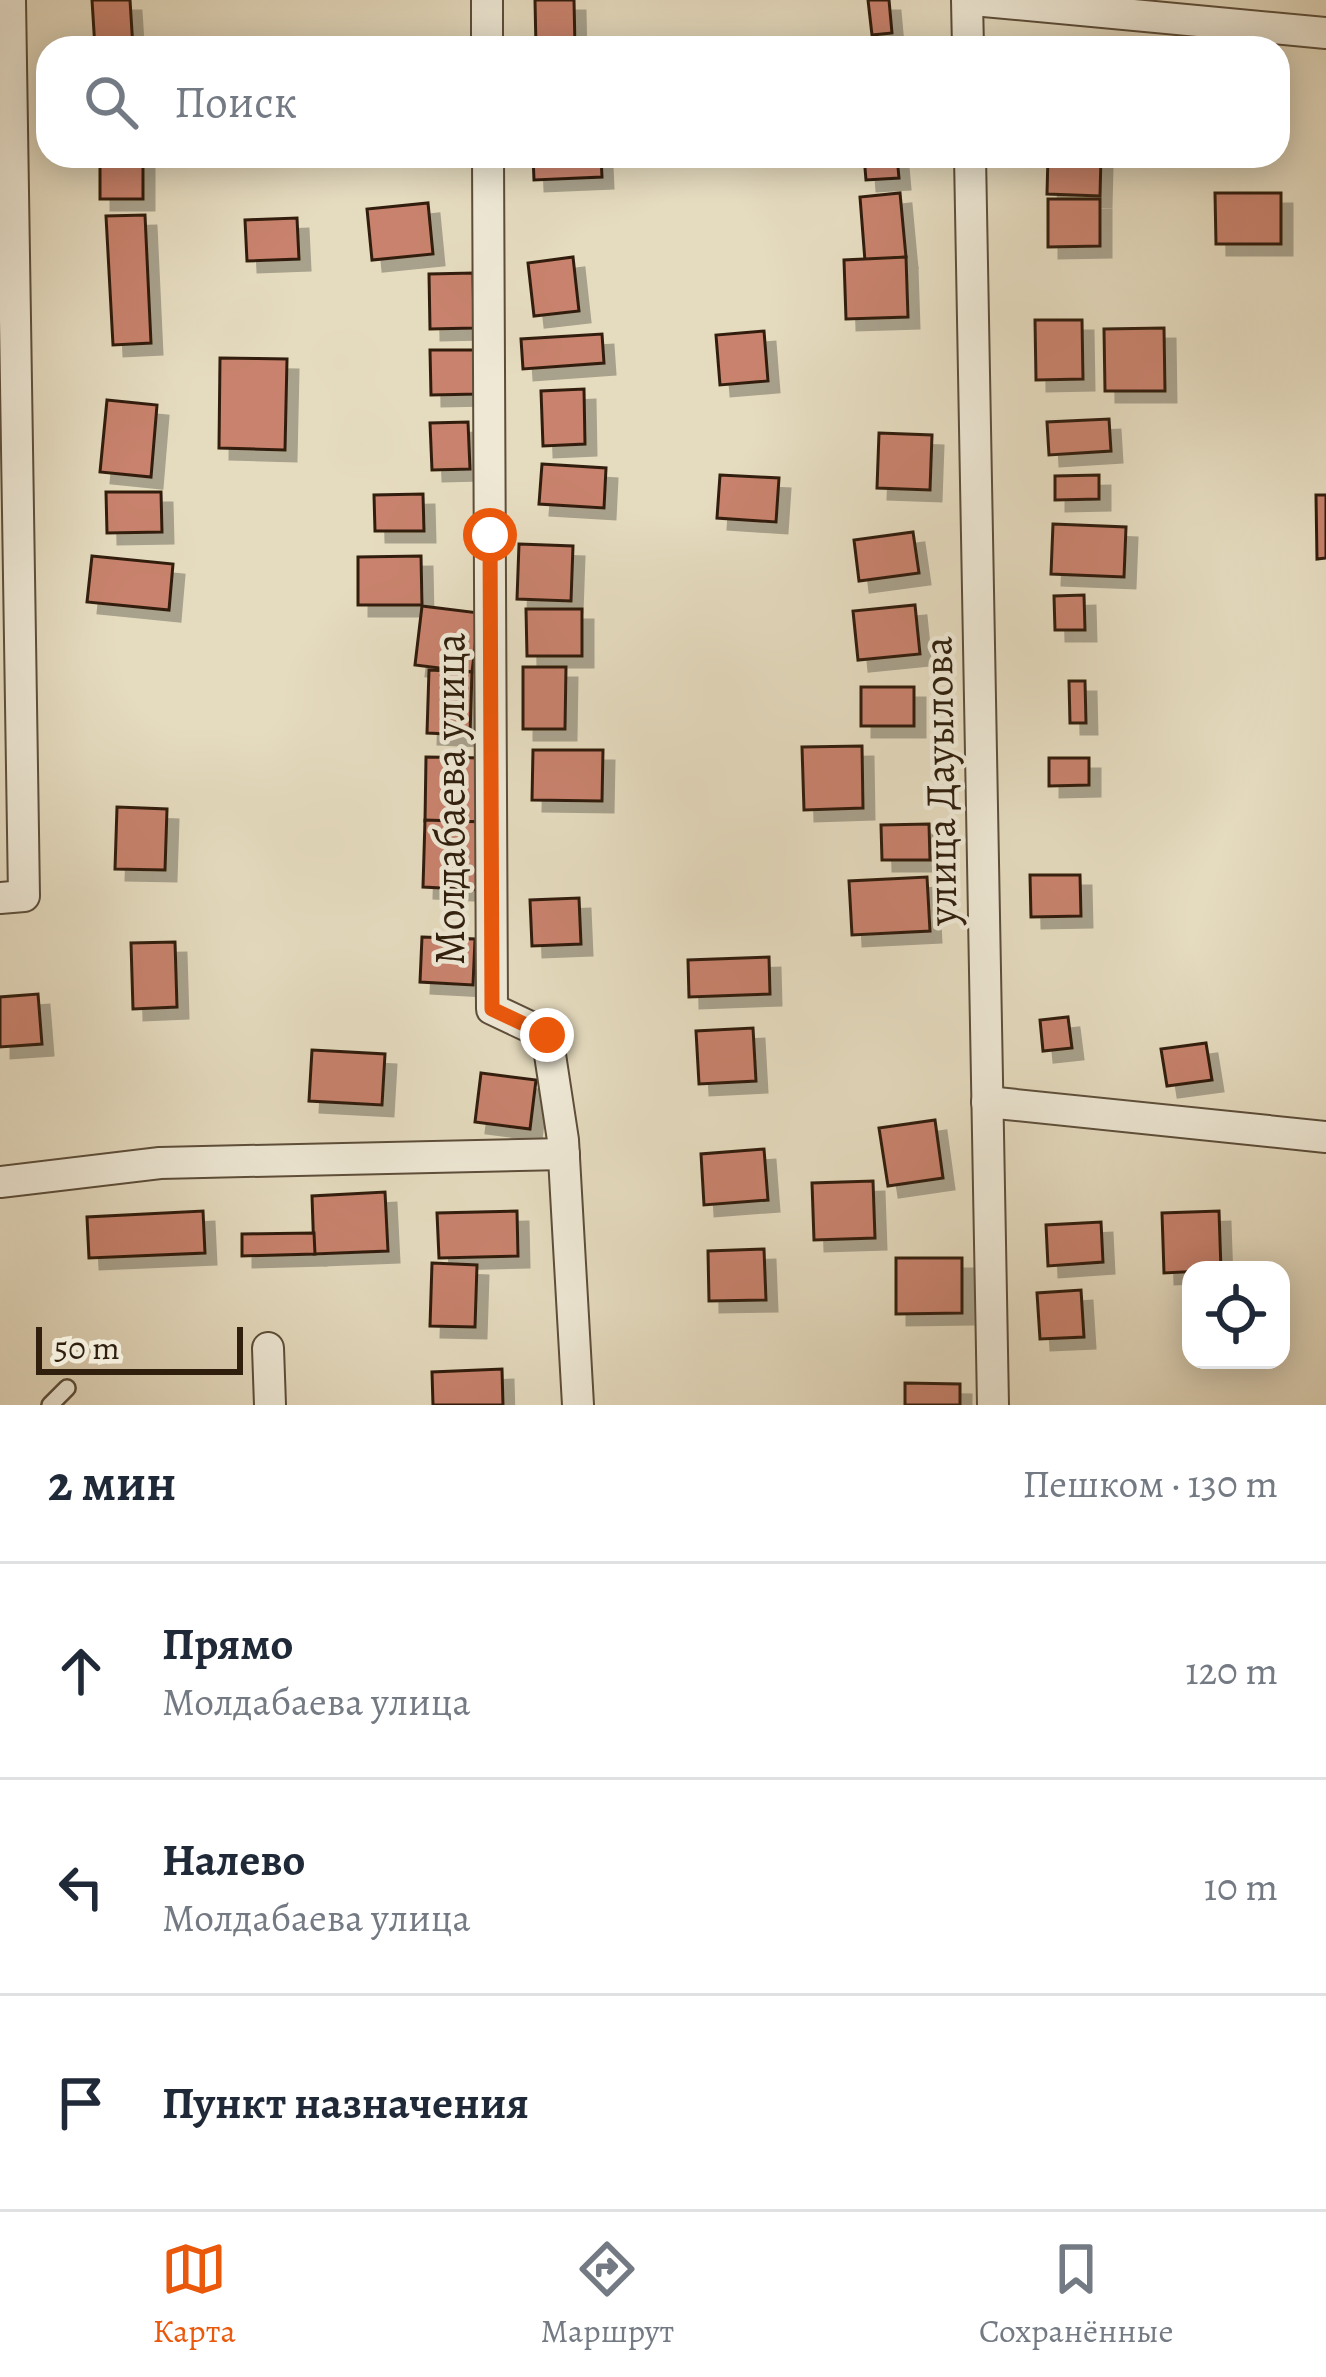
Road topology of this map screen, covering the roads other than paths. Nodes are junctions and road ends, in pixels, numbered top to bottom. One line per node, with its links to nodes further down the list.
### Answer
1 (10, 0): 9 (street)
2 (487, 0): 5 (street)
3 (970, 0): 4 (street); 6 (street)
4 (1326, 33)
5 (487, 36)
6 (968, 36)
7 (488, 168): 12 (street, Молдабаева улица)
8 (970, 168): 10 (street, улица Дауылова)
9 (12, 897)
10 (987, 1102): 11 (street); 19 (street, улица Дауылова)
11 (1326, 1137)
12 (564, 1154): 13 (street); 18 (street, Молдабаева улица)
13 (0, 1182)
14 (268, 1348): 17 (street)
15 (67, 1388): 16 (lane)
16 (50, 1405)
17 (270, 1405)
18 (578, 1405)
19 (993, 1405)

